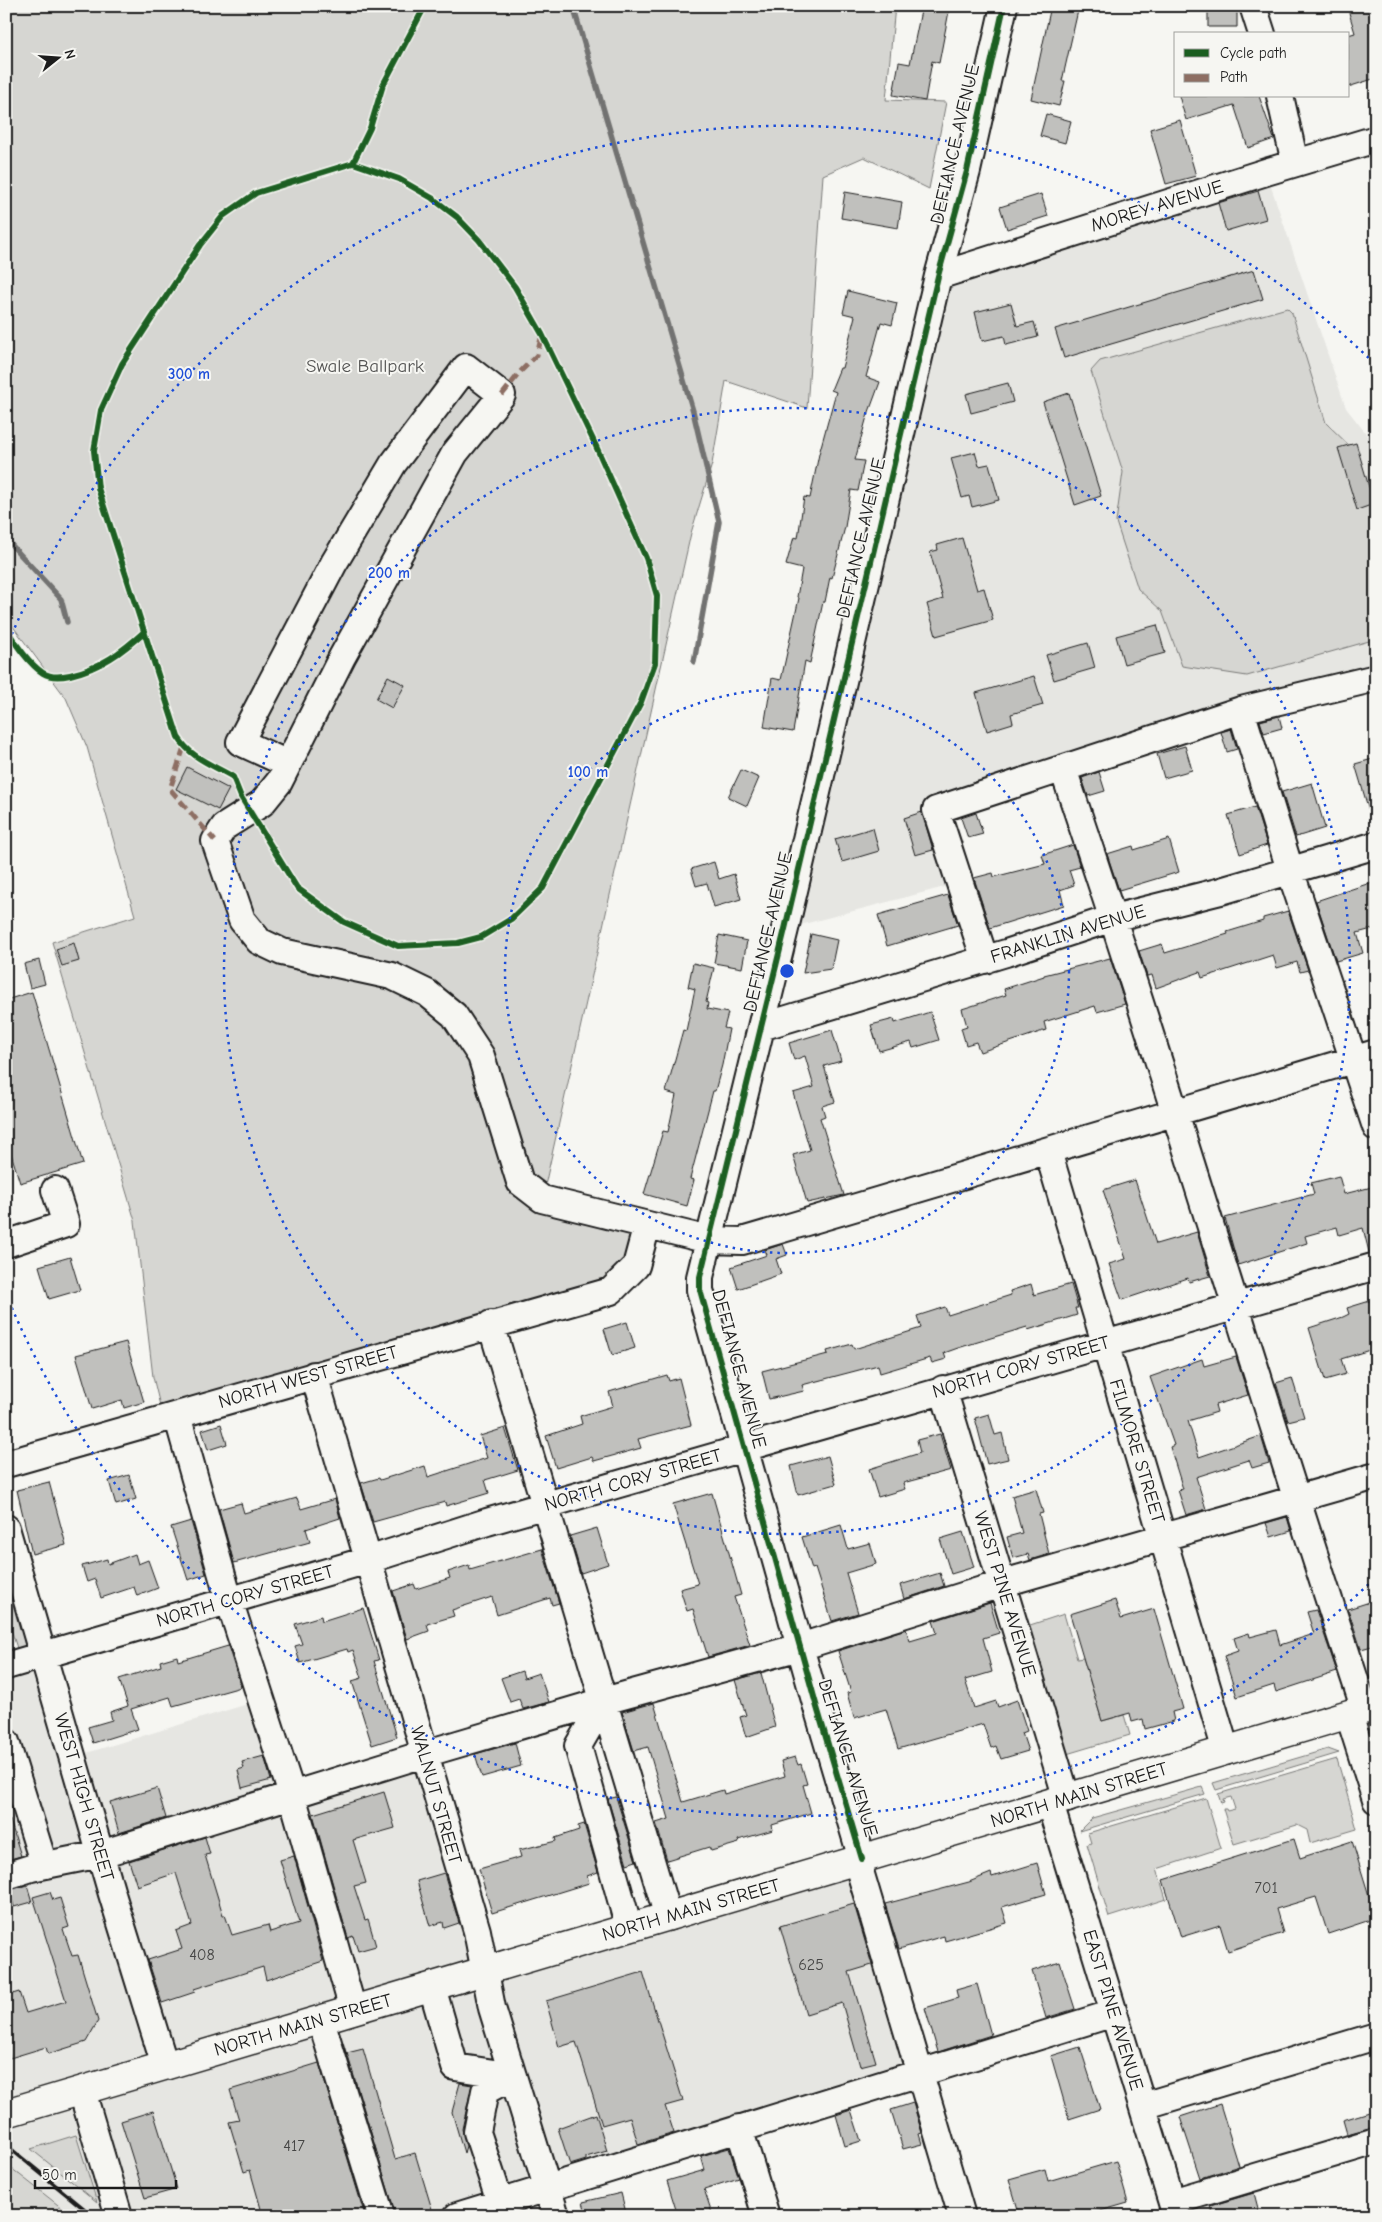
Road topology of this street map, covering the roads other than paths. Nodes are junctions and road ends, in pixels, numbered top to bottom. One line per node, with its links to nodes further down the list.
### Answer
1 (1004, 6): 7 (street, DEFIANCE AVENUE)
2 (1253, 6): 3 (street)
3 (1261, 32)
4 (1280, 98): 6 (street)
5 (1376, 140): 6 (street, MOREY AVENUE)
6 (1295, 163): 7 (street, MOREY AVENUE)
7 (938, 276): 16 (street, DEFIANCE AVENUE)
8 (1376, 678): 9 (street)
9 (1241, 710): 11 (street); 13 (street)
10 (288, 764): 10 (street); 22 (street)
11 (1062, 769): 14 (street); 15 (street)
12 (1376, 845): 13 (street, FRANKLIN AVENUE)
13 (1290, 870): 14 (street, FRANKLIN AVENUE); 17 (street)
14 (1113, 918): 15 (street, FRANKLIN AVENUE); 18 (street)
15 (985, 960): 16 (street, FRANKLIN AVENUE)
16 (760, 1026): 23 (street, DEFIANCE AVENUE)
17 (1365, 1056): 18 (street); 19 (street)
18 (1174, 1112): 20 (street); 26 (street)
19 (1376, 1127)
20 (1048, 1151): 23 (street); 28 (street, FILMORE STREET)
21 (56, 1190): 24 (street)
22 (647, 1225): 23 (street); 27 (street, NORTH WEST STREET)
23 (709, 1240): 32 (street, DEFIANCE AVENUE)
24 (6, 1244)
25 (1376, 1266): 26 (street, NORTH CORY STREET)
26 (1235, 1306): 28 (street, NORTH CORY STREET); 35 (street)
27 (491, 1324): 29 (street, NORTH WEST STREET); 36 (street)
28 (1103, 1344): 30 (street, NORTH CORY STREET); 38 (street, FILMORE STREET)
29 (314, 1375): 31 (street, NORTH WEST STREET); 39 (street, WALNUT STREET)
30 (943, 1389): 32 (street, NORTH CORY STREET); 40 (street, WEST PINE AVENUE)
31 (177, 1415): 33 (street, NORTH WEST STREET); 41 (street)
32 (745, 1448): 36 (street, NORTH CORY STREET); 42 (street, DEFIANCE AVENUE)
33 (6, 1464)
34 (1376, 1476): 35 (street)
35 (1295, 1499): 38 (street); 46 (street)
36 (546, 1505): 39 (street, NORTH CORY STREET); 45 (street)
37 (6, 1528): 43 (street, WEST HIGH STREET)
38 (1164, 1537): 40 (street); 48 (street, FILMORE STREET)
39 (368, 1560): 41 (street, NORTH CORY STREET); 49 (street, WALNUT STREET)
40 (1002, 1583): 42 (street); 52 (street, WEST PINE AVENUE)
41 (229, 1600): 43 (street, NORTH CORY STREET); 50 (street)
42 (800, 1647): 45 (street); 54 (street, DEFIANCE AVENUE)
43 (43, 1655): 44 (street, NORTH CORY STREET); 53 (street, WEST HIGH STREET)
44 (6, 1666)
45 (604, 1701): 49 (street); 57 (street); 58 (street)
46 (1363, 1710): 48 (main road, NORTH MAIN STREET); 51 (street)
47 (6, 1742): 55 (street)
48 (1226, 1751): 52 (main road, NORTH MAIN STREET)
49 (424, 1754): 50 (street); 59 (street, WALNUT STREET)
50 (292, 1795): 53 (street); 61 (street)
51 (1376, 1800)
52 (1058, 1801): 54 (main road, NORTH MAIN STREET); 62 (street, EAST PINE AVENUE)
53 (101, 1854): 55 (street); 65 (street, WEST HIGH STREET)
54 (860, 1860): 57 (main road, NORTH MAIN STREET); 66 (street, DEFIANCE AVENUE)
55 (44, 1865): 56 (street)
56 (6, 1876)
57 (668, 1917): 58 (main road, NORTH MAIN STREET)
58 (629, 1928): 59 (main road, NORTH MAIN STREET)
59 (485, 1972): 60 (main road, NORTH MAIN STREET); 67 (street, WALNUT STREET)
60 (432, 1987): 61 (main road, NORTH MAIN STREET); 67 (street)
61 (353, 2010): 63 (main road, NORTH MAIN STREET)
62 (1114, 2013): 66 (street); 69 (street, EAST PINE AVENUE)
63 (321, 2020): 65 (main road, NORTH MAIN STREET); 77 (street)
64 (1376, 2036): 69 (street)
65 (165, 2066): 68 (main road, NORTH MAIN STREET)
66 (920, 2072): 71 (street); 81 (street, DEFIANCE AVENUE)
67 (513, 2076): 73 (street, WALNUT STREET); 74 (street)
68 (82, 2091): 70 (main road, NORTH MAIN STREET); 76 (street)
69 (1143, 2106): 75 (street, EAST PINE AVENUE)
70 (6, 2113)
71 (739, 2128): 73 (street); 80 (street)
72 (1376, 2140): 75 (street)
73 (547, 2187): 74 (street); 79 (street, WALNUT STREET)
74 (500, 2202): 78 (street)
75 (1174, 2212)
76 (119, 2216)
77 (381, 2216)
78 (457, 2216)
79 (556, 2216)
80 (766, 2216)
81 (962, 2216)

